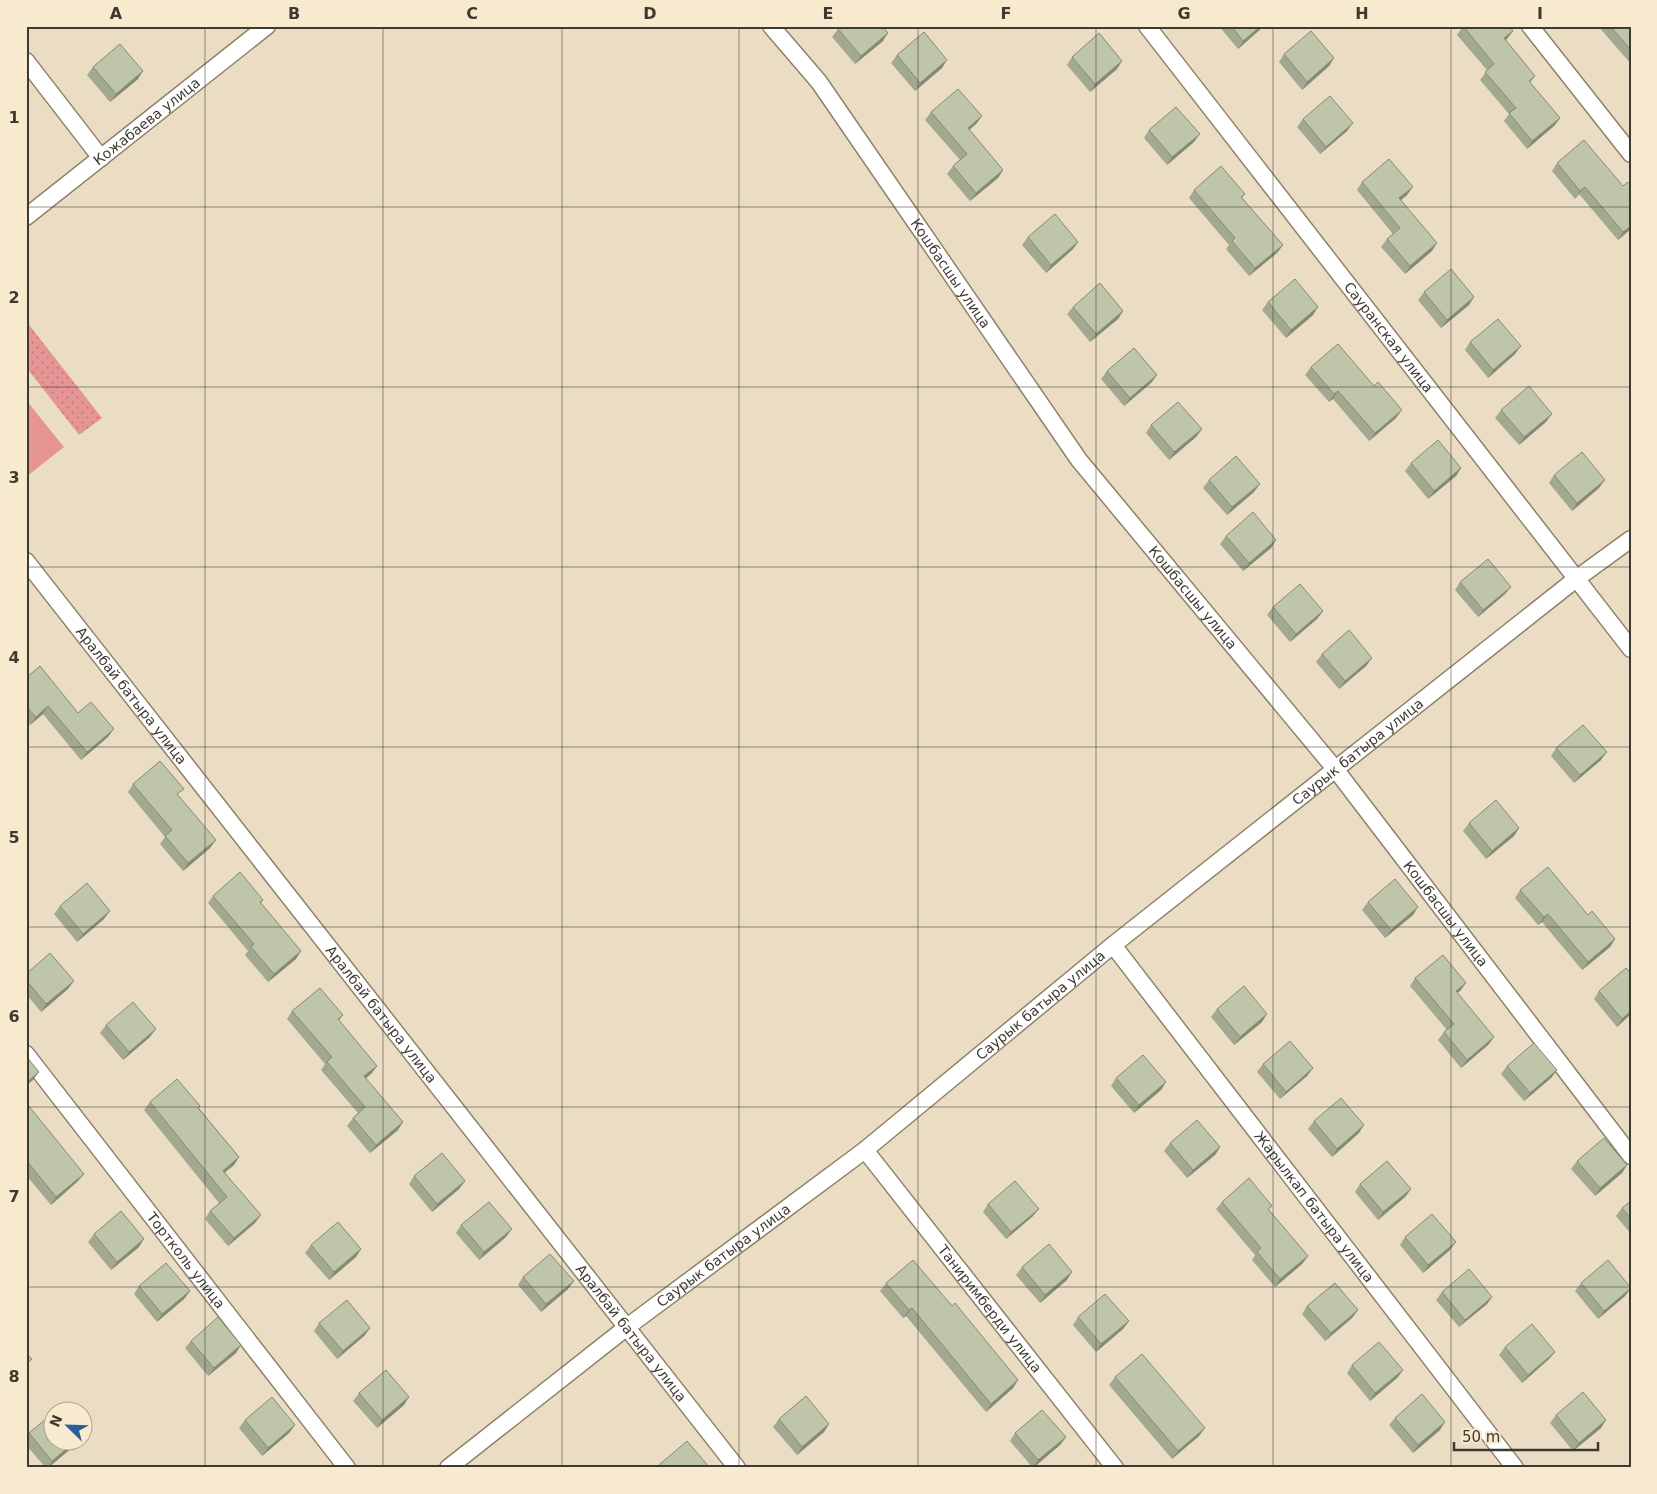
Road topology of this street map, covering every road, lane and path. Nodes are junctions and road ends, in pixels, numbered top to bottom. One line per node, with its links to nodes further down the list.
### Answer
1 (267, 26): 7 (street, Кожабаева улица)
2 (771, 26): 13 (street, Кошбасшы улица)
3 (1147, 26): 11 (street, Сауранская улица)
4 (1530, 26): 6 (street)
5 (26, 61): 7 (street)
6 (1631, 154)
7 (101, 158): 8 (street, Кожабаева улица)
8 (26, 217)
9 (1631, 539): 11 (street, Саурык батыра улица)
10 (26, 561): 18 (street, Аралбай батыра улица)
11 (1576, 579): 12 (street, Сауранская улица); 13 (street, Саурык батыра улица)
12 (1631, 649)
13 (1336, 770): 14 (street, Саурык батыра улица); 17 (street, Кошбасшы улица)
14 (1113, 945): 16 (street, Саурык батыра улица); 23 (street, Жарылкап батыра улица)
15 (26, 1054): 19 (street, Тортколь улица)
16 (865, 1150): 18 (street, Саурык батыра улица); 22 (street, Таниримберди улица)
17 (1631, 1156)
18 (627, 1327): 20 (street, Саурык батыра улица); 21 (street, Аралбай батыра улица)
19 (347, 1468)
20 (448, 1468)
21 (737, 1468)
22 (1115, 1468)
23 (1515, 1468)

